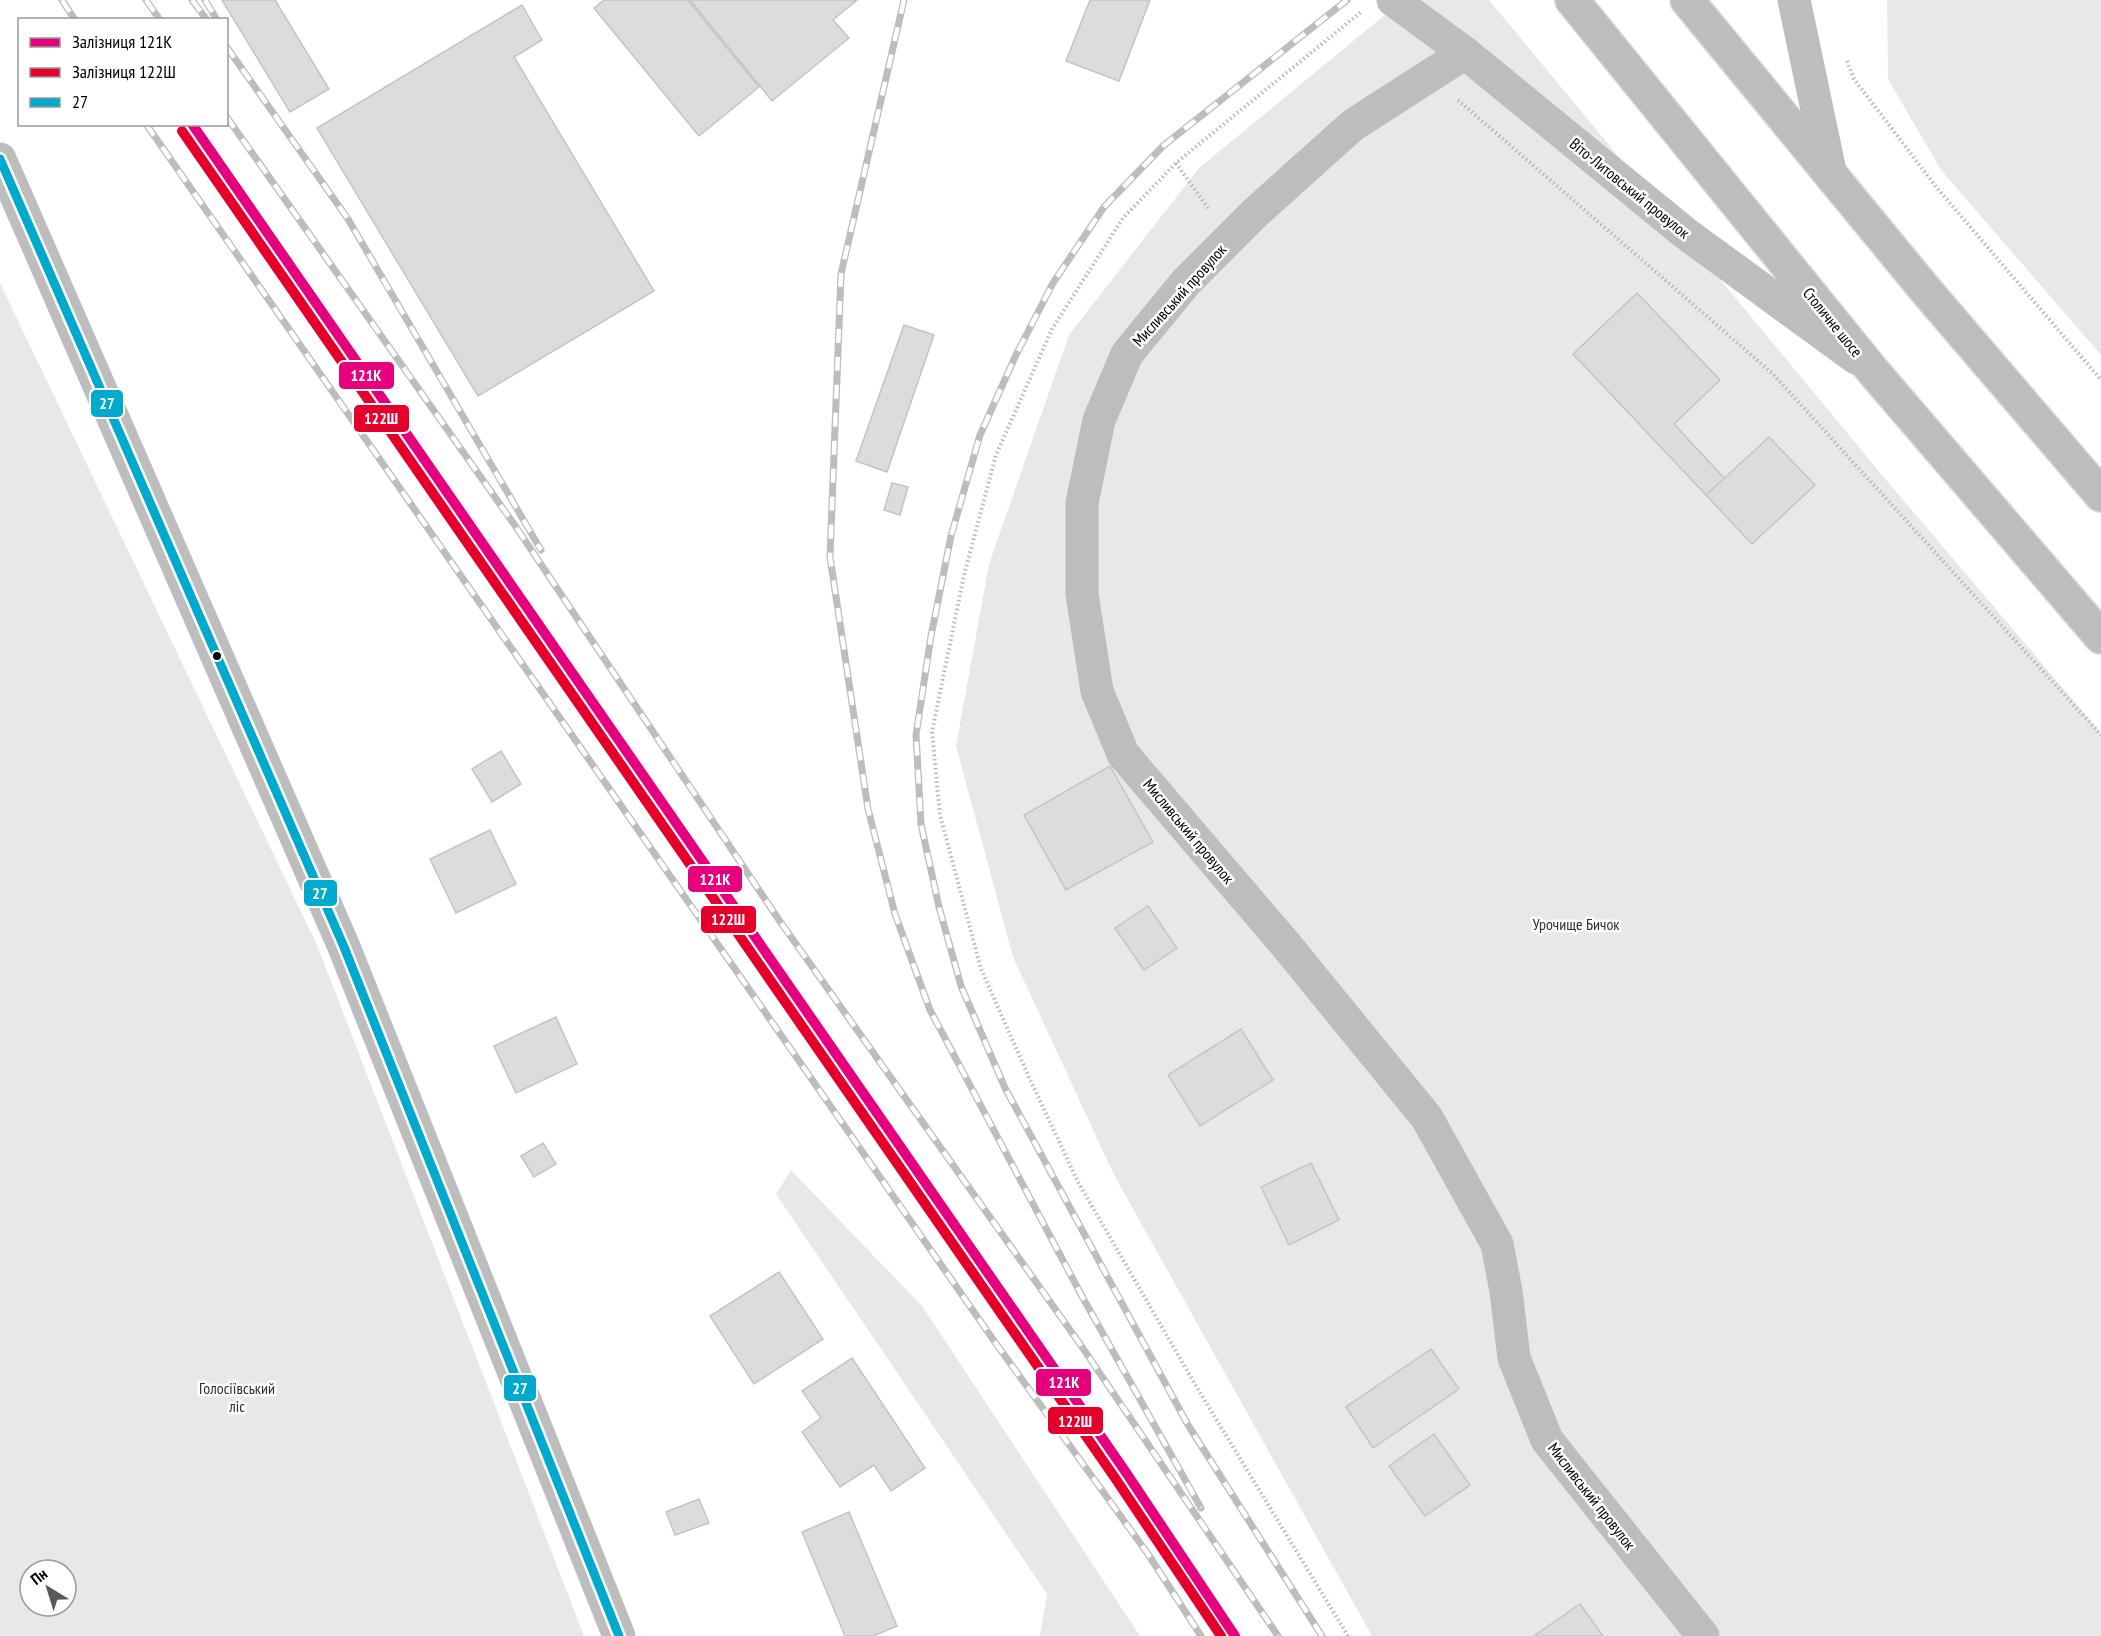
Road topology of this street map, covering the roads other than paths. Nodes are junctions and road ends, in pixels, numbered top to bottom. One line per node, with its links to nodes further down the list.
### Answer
1 (1572, 0): 8 (main road, Столичне шосе)
2 (1687, 0): 7 (main road)
3 (1795, 1): 7 (main road)
4 (1380, 4): 5 (main road, Віто-Литовський провулок)
5 (1465, 53): 8 (main road, Віто-Литовський провулок); 12 (main road, Мисливський провулок)
6 (0, 159): 11 (main road)
7 (1831, 176): 9 (main road)
8 (1872, 370): 10 (main road, Столичне шосе)
9 (2101, 495)
10 (2101, 637)
11 (619, 1636)
12 (1703, 1636)

